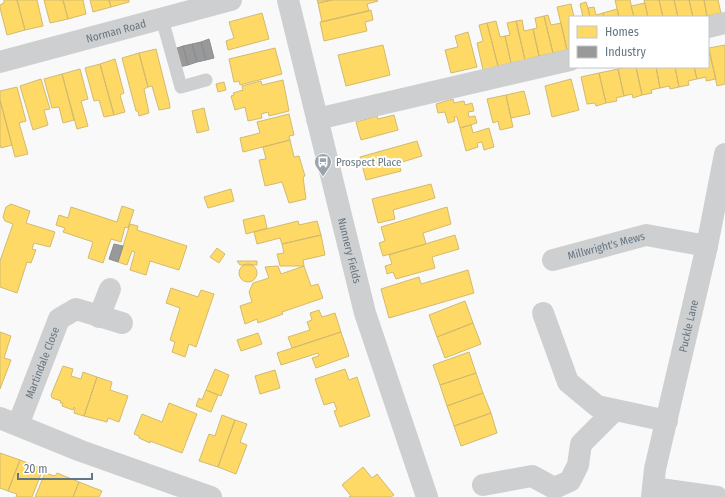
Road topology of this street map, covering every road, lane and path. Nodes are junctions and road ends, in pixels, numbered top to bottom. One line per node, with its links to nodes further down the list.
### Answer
1 (231, 0): 3 (street, Norman Road)
2 (288, 0): 9 (street, Nunnery Fields)
3 (162, 19): 7 (street, Norman Road); 8 (lane)
4 (725, 23): 5 (street)
5 (709, 27)
6 (569, 60): 9 (street)
7 (0, 62)
8 (206, 80)
9 (318, 120): 23 (street, Nunnery Fields)
10 (725, 154): 11 (street, Puckle Lane)
11 (707, 246): 12 (street, Millwright's Mews); 19 (street, Puckle Lane)
12 (553, 260)
13 (110, 289): 15 (street)
14 (544, 314): 17 (street)
15 (99, 317): 16 (street, Martindale Close); 18 (street, Martindale Close)
16 (122, 323)
17 (614, 411): 19 (street); 20 (street)
18 (9, 421): 22 (street)
19 (667, 421): 21 (street, Puckle Lane)
20 (483, 485)
21 (652, 493): 24 (street)
22 (211, 497)
23 (427, 497)
24 (717, 497)

